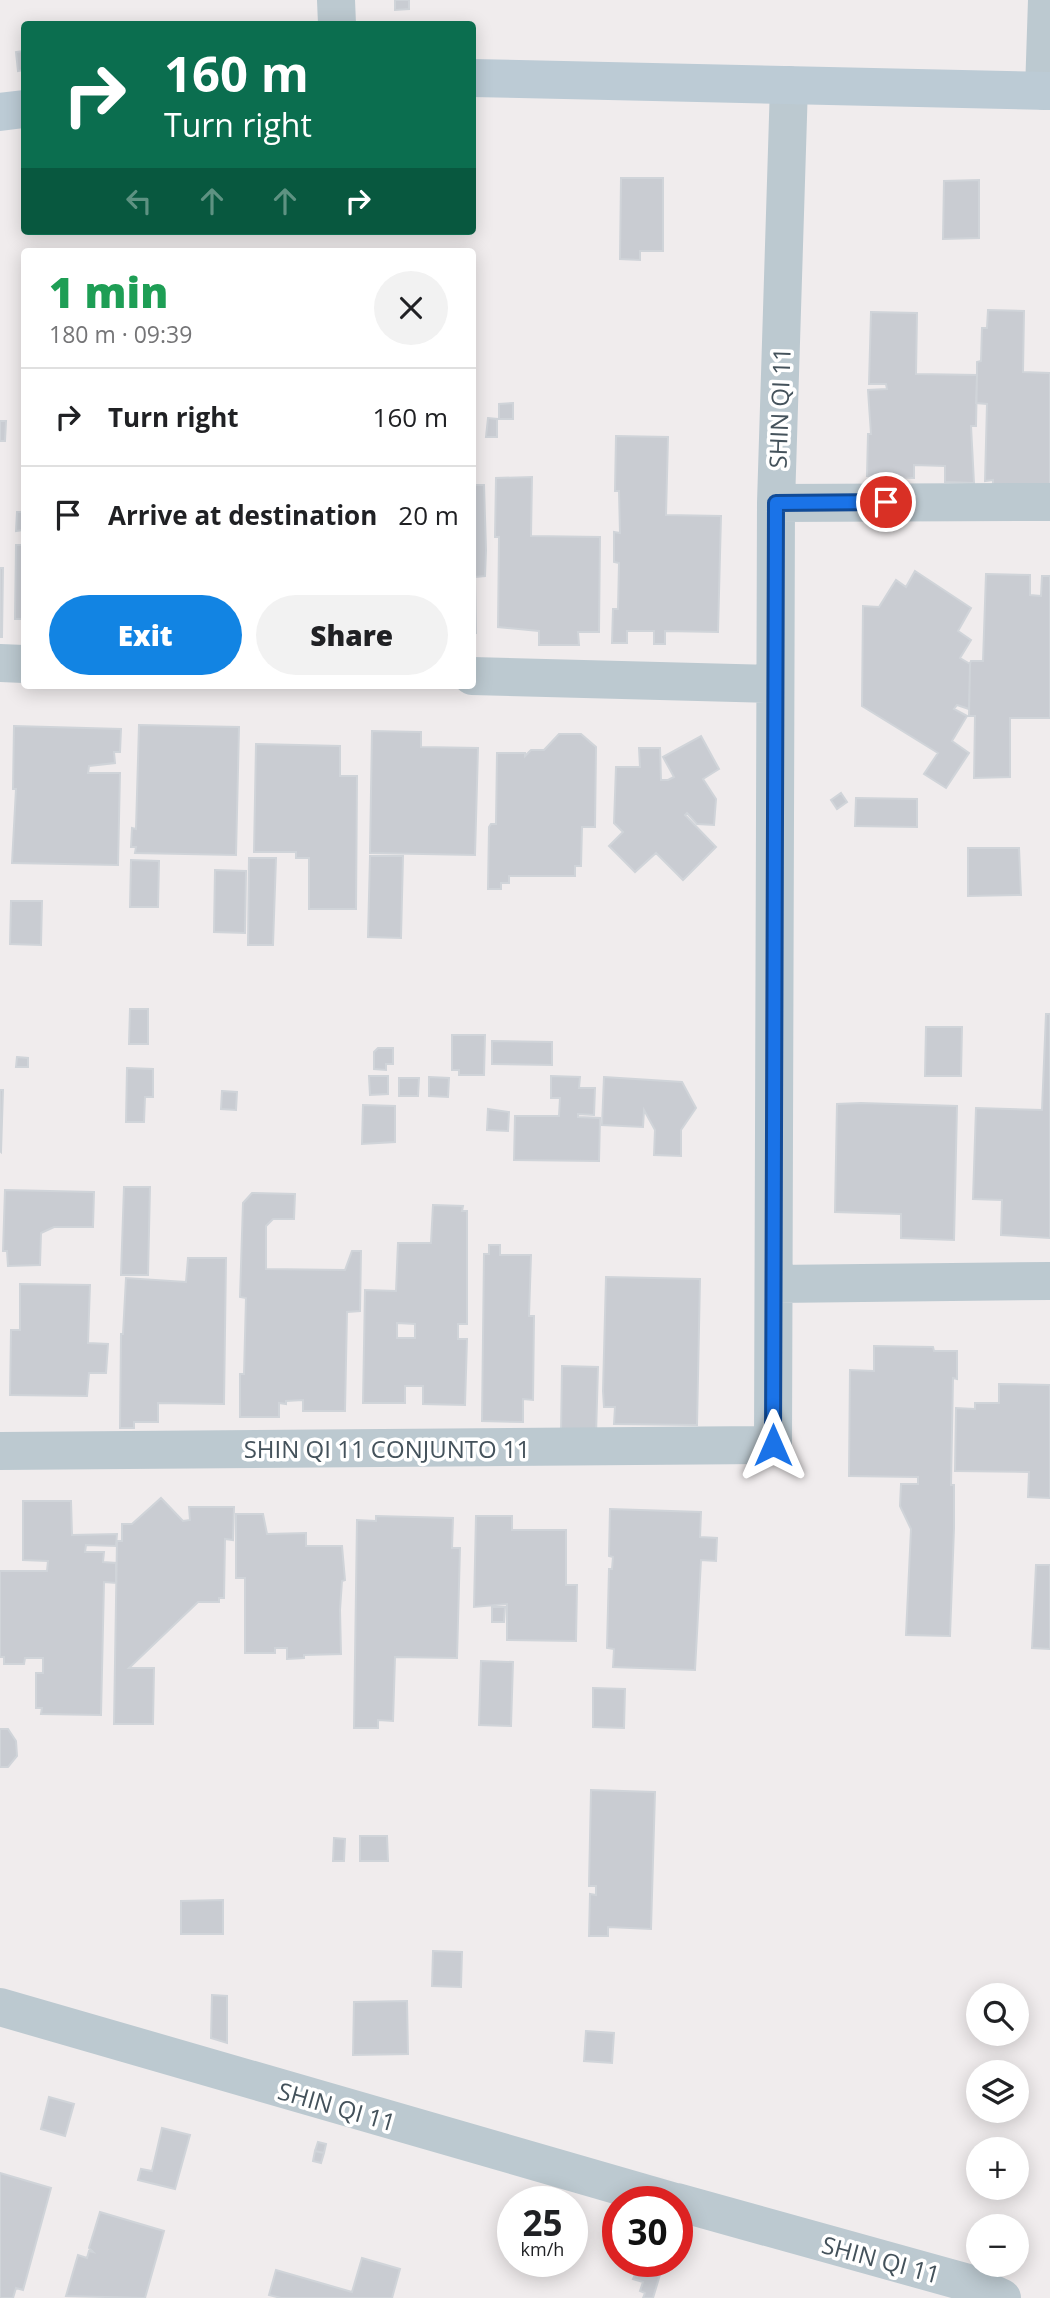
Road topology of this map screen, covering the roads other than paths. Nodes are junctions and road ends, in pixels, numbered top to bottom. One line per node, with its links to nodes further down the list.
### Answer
1 (336, 0): 3 (street)
2 (1047, 0): 6 (street)
3 (337, 21)
4 (476, 78): 5 (street)
5 (789, 85): 6 (street); 10 (street, SHIN QI 11)
6 (1047, 91)
7 (21, 110): 8 (street)
8 (0, 112)
9 (1050, 502): 10 (street)
10 (776, 503): 14 (street, SHIN QI 11)
11 (0, 663): 12 (street)
12 (21, 664)
13 (476, 676): 14 (street)
14 (775, 684): 16 (street, SHIN QI 11)
15 (1050, 1281): 16 (street)
16 (774, 1284): 17 (street, SHIN QI 11)
17 (773, 1445): 18 (street, SHIN QI 11 CONJUNTO 11)
18 (0, 1451)
19 (0, 2007): 20 (street, SHIN QI 11)
20 (621, 2186)
21 (693, 2207): 22 (street, SHIN QI 11)
22 (1002, 2298)

